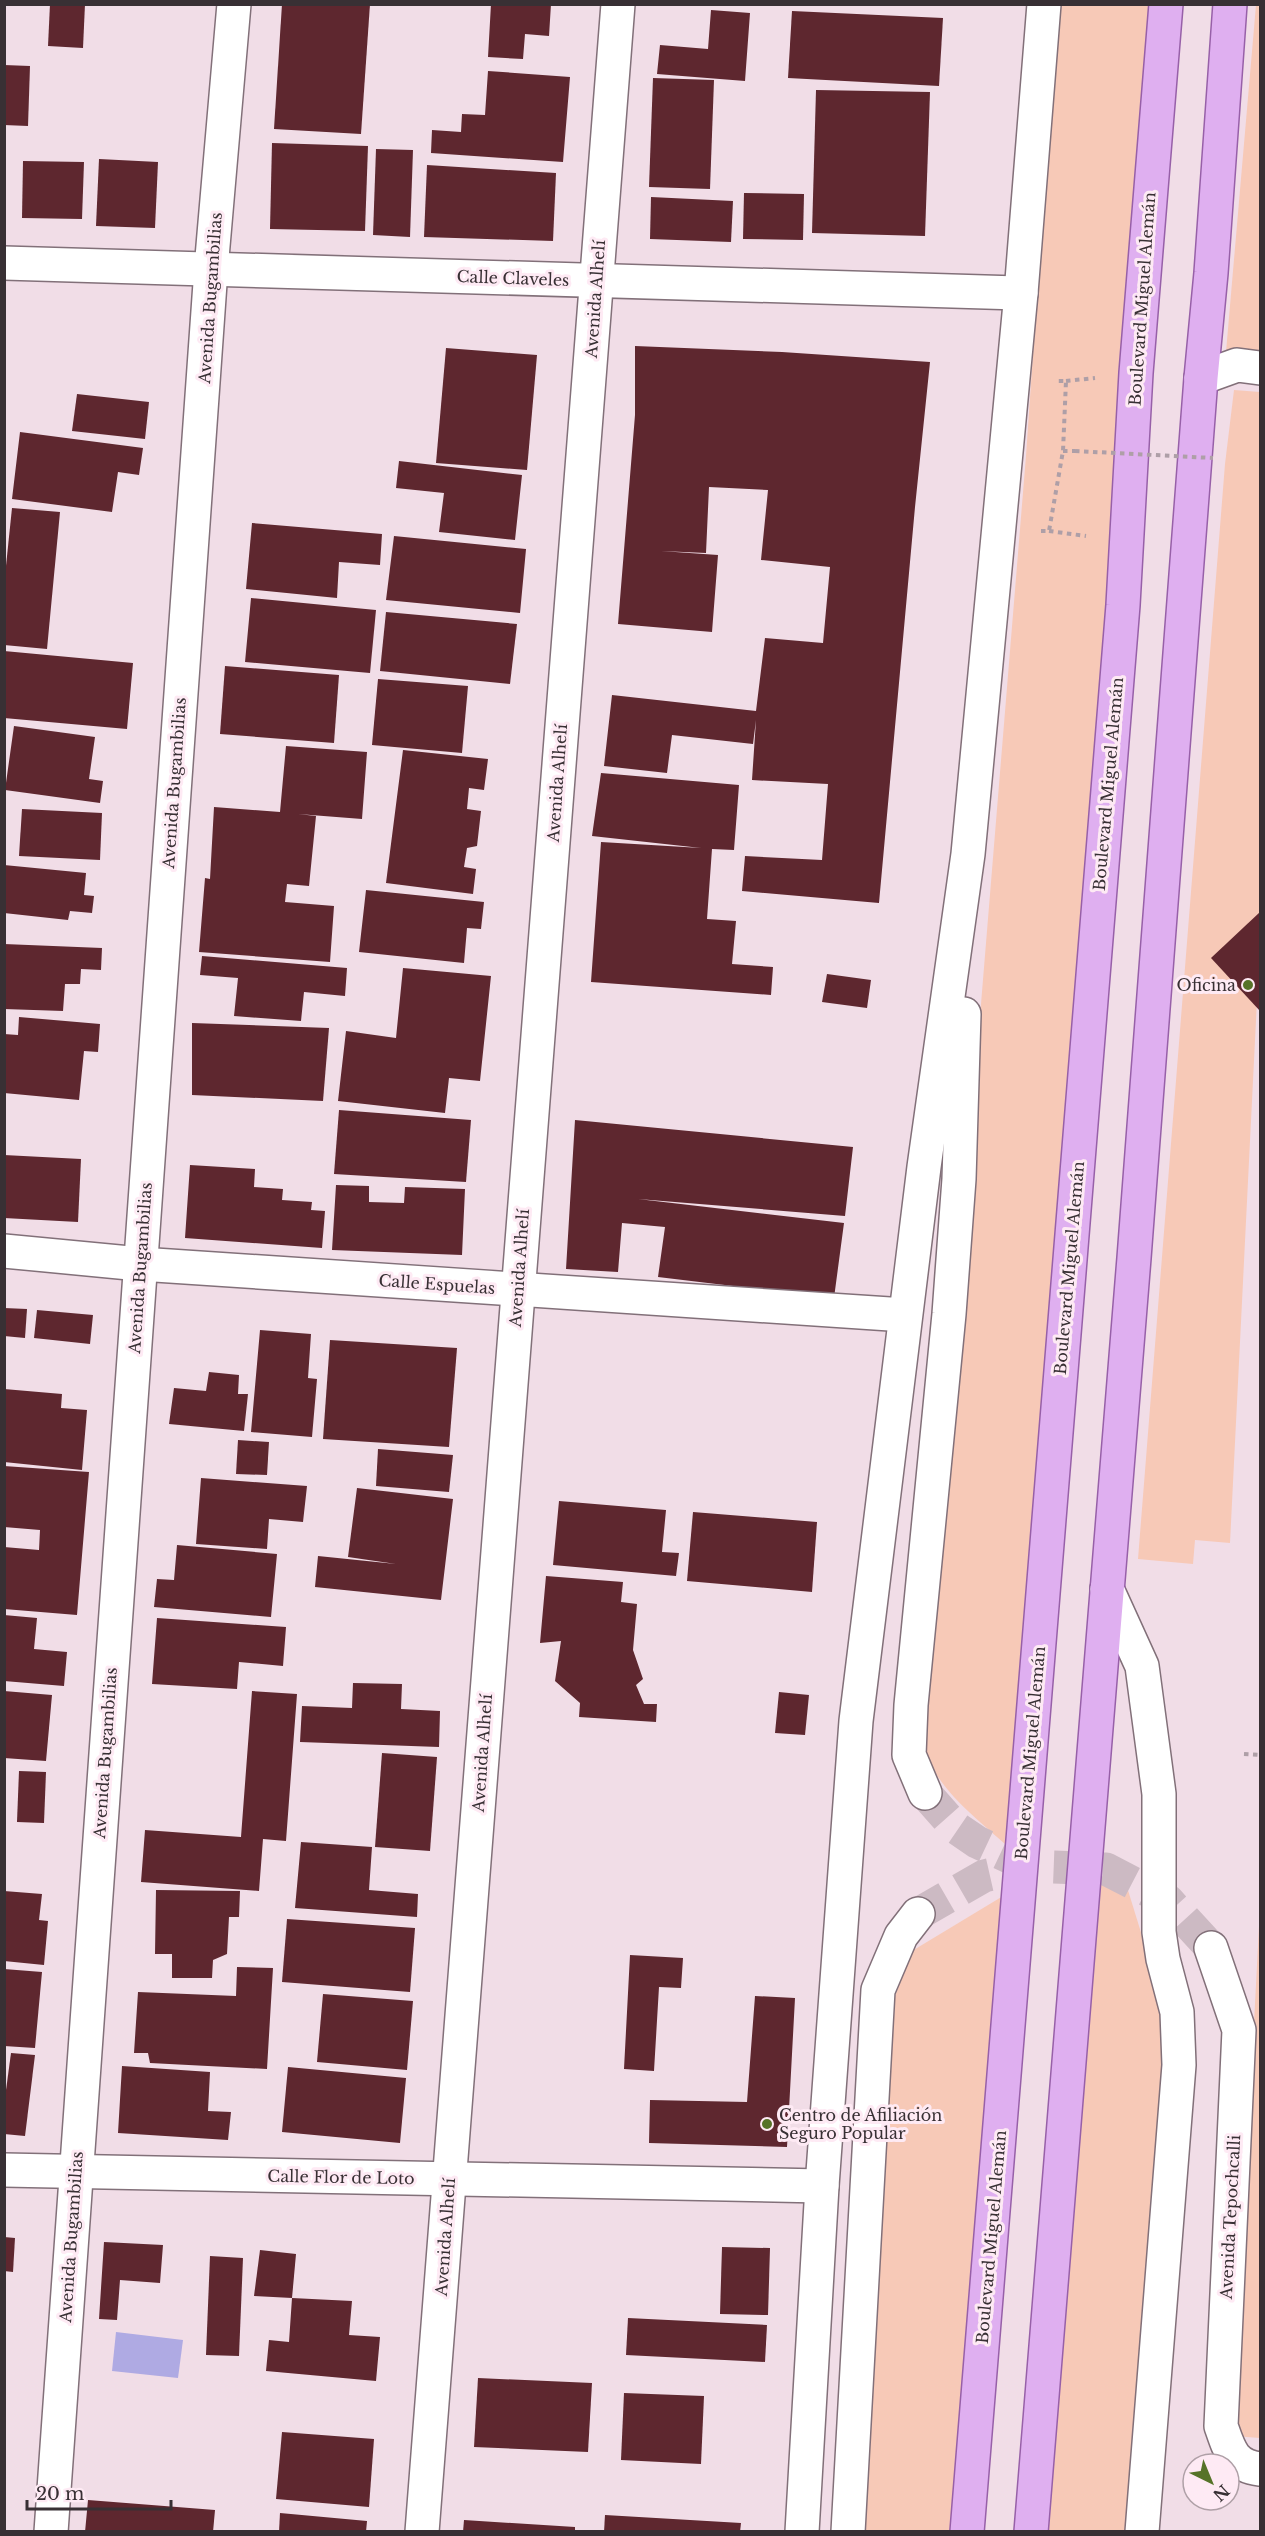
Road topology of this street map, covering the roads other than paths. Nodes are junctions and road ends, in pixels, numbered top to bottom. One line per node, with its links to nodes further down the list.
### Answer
1 (234, 4): 7 (street, Avenida Bugambilias)
2 (618, 4): 8 (street, Avenida Alhelí)
3 (1044, 4): 9 (street)
4 (1166, 4): 30 (main road, Boulevard Miguel Alemán)
5 (1230, 4): 11 (main road)
6 (4, 263): 7 (street, Calle Claveles)
7 (211, 269): 8 (street, Calle Claveles); 14 (street, Avenida Bugambilias)
8 (596, 281): 9 (street, Calle Claveles); 15 (street, Avenida Alhelí)
9 (1021, 293): 12 (street)
10 (1260, 368): 11 (street)
11 (1201, 378): 17 (main road)
12 (968, 854): 16 (street); 18 (street)
13 (4, 1251): 14 (street, Calle Espuelas)
14 (140, 1264): 15 (street, Calle Espuelas); 22 (street, Avenida Bugambilias)
15 (518, 1289): 16 (street, Calle Espuelas); 23 (street, Avenida Alhelí)
16 (905, 1315): 24 (street)
17 (1107, 1589): 31 (main road); 32 (street)
18 (925, 1793)
19 (918, 1914): 29 (street)
20 (1211, 1948): 25 (street, Avenida Tepochcalli)
21 (4, 2170): 22 (street, Calle Flor de Loto)
22 (76, 2171): 23 (street, Calle Flor de Loto); 26 (street, Avenida Bugambilias)
23 (450, 2179): 24 (street, Calle Flor de Loto); 27 (street, Avenida Alhelí)
24 (822, 2186): 28 (street)
25 (1260, 2469)
26 (51, 2532)
27 (423, 2532)
28 (802, 2532)
29 (848, 2532)
30 (967, 2532)
31 (1031, 2532)
32 (1142, 2532)

